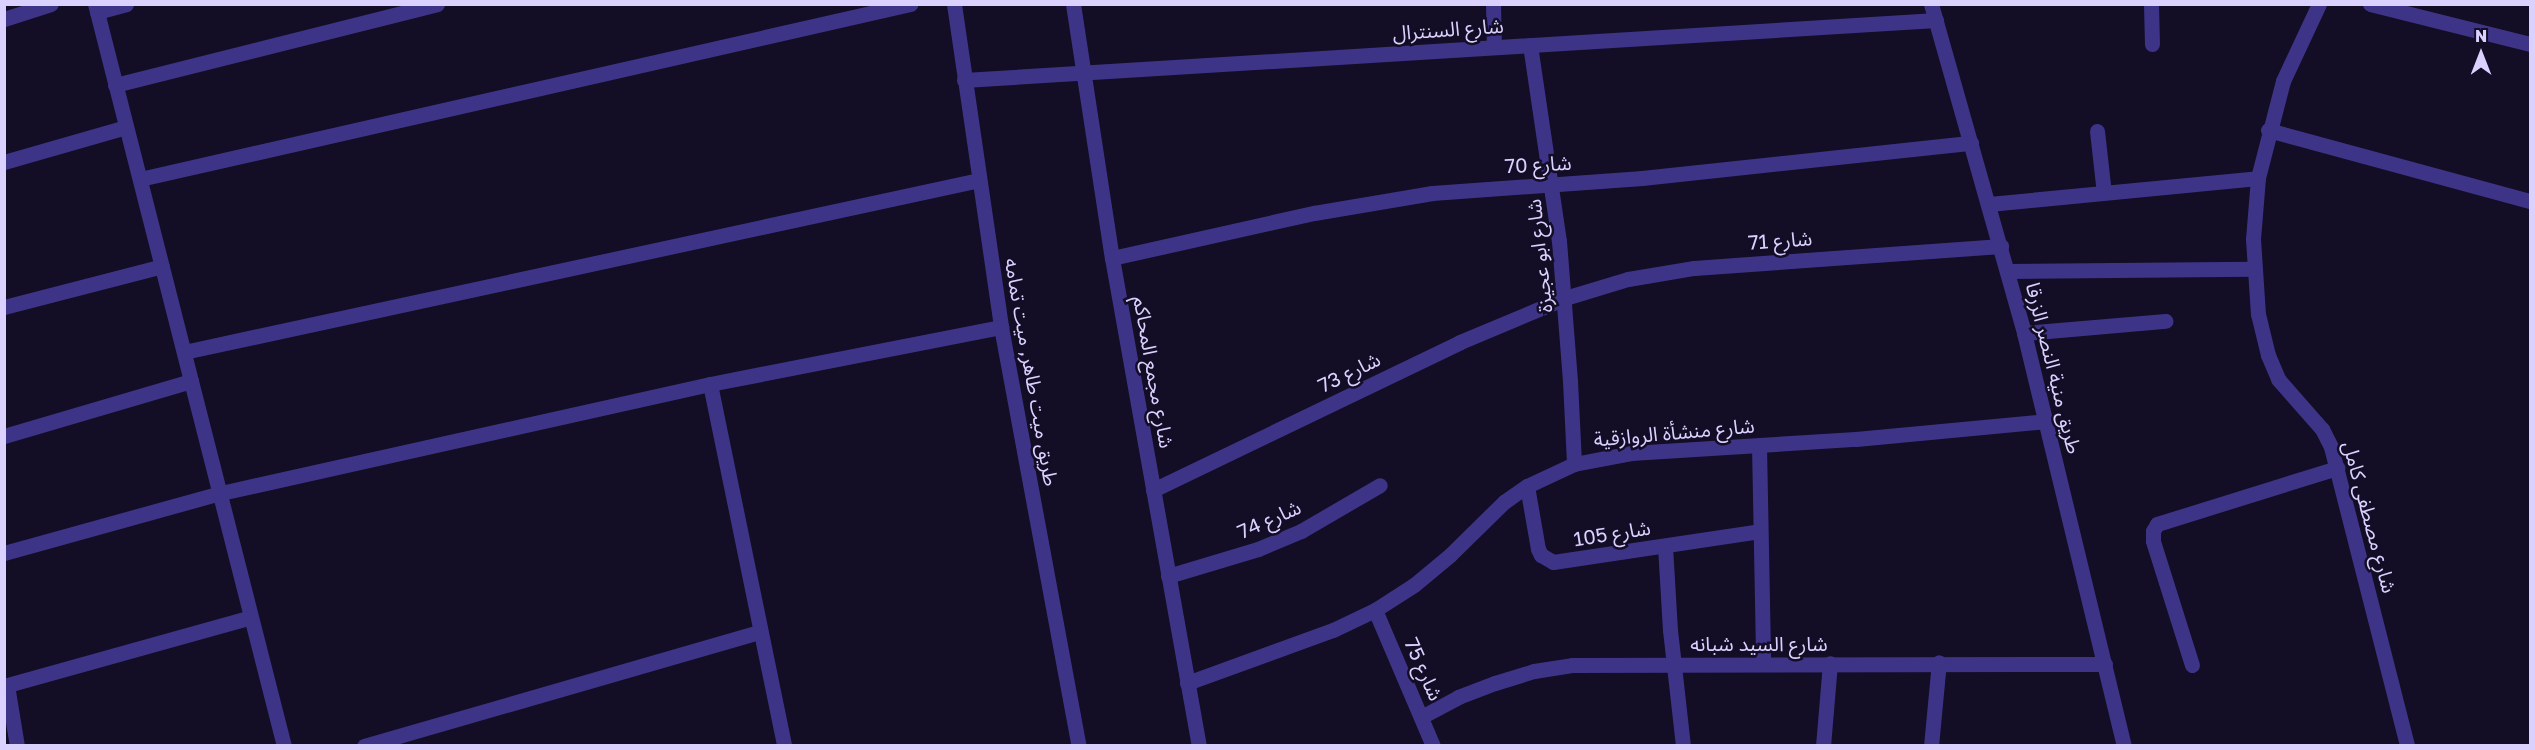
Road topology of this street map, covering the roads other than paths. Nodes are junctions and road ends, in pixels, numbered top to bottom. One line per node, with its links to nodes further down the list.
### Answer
1 (51, 4): 13 (street)
2 (126, 4): 12 (street)
3 (437, 4): 21 (street)
4 (910, 4): 28 (street)
5 (954, 4): 20 (street, طريق ميت طاهر, ميت تمامه)
6 (1073, 4): 19 (street, شارع مجمع المحاكم)
7 (1493, 4): 18 (street)
8 (1931, 4): 14 (street, طريق منية النصر الزرقا)
9 (2151, 4): 15 (street)
10 (2319, 4): 23 (street, شارع مصطفى كامل)
11 (2370, 4): 16 (street)
12 (96, 8): 21 (street)
13 (4, 19)
14 (1936, 20): 17 (street, شارع السنترال); 25 (street, طريق منية النصر الزرقا)
15 (2152, 44)
16 (2530, 44)
17 (1530, 45): 18 (street, شارع السنترال); 30 (street, شارع ابو عجيزة)
18 (1494, 47): 19 (street, شارع السنترال)
19 (1082, 73): 20 (street, شارع السنترال); 35 (street, شارع مجمع المحاكم)
20 (964, 80): 29 (street, طريق ميت طاهر, ميت تمامه)
21 (115, 85): 22 (street)
22 (126, 127): 26 (street); 28 (street)
23 (2268, 130): 27 (street, شارع مصطفى كامل); 32 (street)
24 (2097, 131): 31 (street)
25 (1971, 143): 30 (street, شارع 70); 33 (street, طريق منية النصر الزرقا)
26 (4, 162)
27 (2258, 178): 31 (street); 37 (street, شارع مصطفى كامل)
28 (140, 179): 36 (street)
29 (979, 180): 42 (street, طريق ميت طاهر, ميت تمامه); 44 (street)
30 (1552, 184): 35 (street, شارع 70); 39 (street, شارع ابو عجيزة)
31 (2104, 193): 33 (street)
32 (2530, 201)
33 (1989, 204): 34 (street, طريق منية النصر الزرقا)
34 (2001, 246): 38 (street, طريق منية النصر الزرقا); 39 (street, شارع 71)
35 (1112, 258): 54 (street, شارع مجمع المحاكم)
36 (162, 266): 40 (street); 44 (street)
37 (2253, 269): 38 (street); 51 (street, شارع مصطفى كامل)
38 (2008, 271): 43 (street, طريق منية النصر الزرقا)
39 (1564, 298): 50 (street, شارع ابو عجيزة); 54 (street, شارع 73)
40 (4, 306)
41 (2165, 321): 43 (street)
42 (1002, 327): 46 (street); 76 (street, طريق ميت طاهر, ميت تمامه)
43 (2024, 333): 47 (street, طريق منية النصر الزرقا)
44 (184, 352): 45 (street)
45 (191, 381): 48 (street); 55 (street)
46 (710, 384): 55 (street); 62 (street)
47 (2047, 421): 49 (street, شارع منشأة الروازقية); 67 (street, طريق منية النصر الزرقا)
48 (4, 436)
49 (1759, 446): 50 (street, شارع منشأة الروازقية); 56 (street)
50 (1574, 464): 53 (street, شارع منشأة الروازقية)
51 (2337, 468): 68 (street); 83 (street, شارع مصطفى كامل)
52 (1380, 485): 59 (street, شارع 74)
53 (1527, 486): 57 (street, شارع 105); 60 (street, شارع منشأة الروازقية)
54 (1153, 490): 59 (street, شارع مجمع المحاكم)
55 (221, 493): 58 (street); 61 (street)
56 (1760, 531): 57 (street, شارع 105); 64 (street)
57 (1665, 546): 66 (street)
58 (4, 553)
59 (1168, 576): 69 (street, شارع مجمع المحاكم)
60 (1375, 610): 69 (street, شارع منشأة الروازقية); 71 (street, شارع 75)
61 (251, 617): 70 (street); 73 (street)
62 (760, 632): 74 (street); 75 (street)
63 (1939, 662): 65 (street, شارع السيد شبانه); 67 (street, شارع السيد شبانه); 81 (street)
64 (1763, 663): 65 (street, شارع السيد شبانه); 66 (street, شارع السيد شبانه)
65 (1830, 663): 80 (street)
66 (1674, 664): 71 (street, شارع السيد شبانه); 79 (street)
67 (2105, 664): 82 (street, طريق منية النصر الزرقا)
68 (2192, 665)
69 (1187, 682): 77 (street, شارع مجمع المحاكم)
70 (6, 686): 72 (street)
71 (1423, 716): 78 (street, شارع 75)
72 (17, 746)
73 (284, 746)
74 (364, 746)
75 (783, 746)
76 (1078, 746)
77 (1199, 746)
78 (1433, 746)
79 (1683, 746)
80 (1823, 746)
81 (1932, 746)
82 (2124, 746)
83 (2407, 746)

